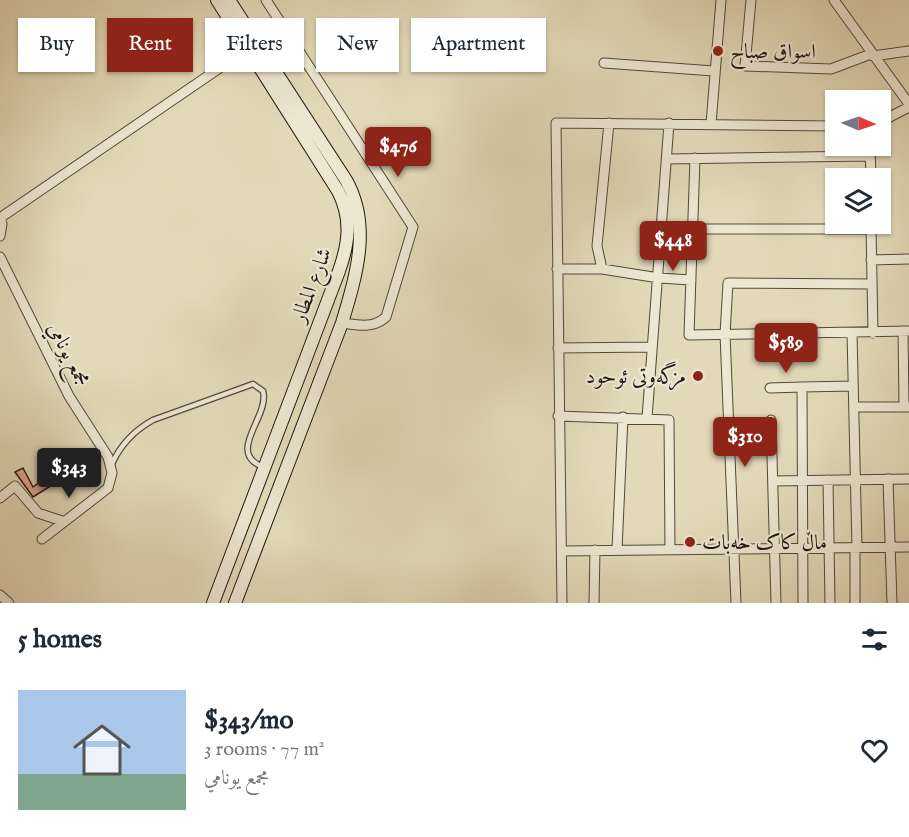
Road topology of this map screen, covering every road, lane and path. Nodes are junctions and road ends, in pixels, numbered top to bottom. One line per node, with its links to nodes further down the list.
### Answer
1 (217, 0): 7 (main road, شارع المطار)
2 (229, 0): 37 (main road, شارع المطار)
3 (266, 0): 37 (street)
4 (721, 0): 11 (street)
5 (751, 0): 9 (street)
6 (834, 0): 9 (street)
7 (227, 18)
8 (909, 51): 9 (street)
9 (872, 55): 14 (street)
10 (604, 63): 11 (street)
11 (714, 71): 18 (street)
12 (214, 72): 24 (street)
13 (260, 72): 53 (main road, شارع المطار)
14 (909, 106): 15 (street)
15 (891, 116)
16 (609, 123): 17 (street); 32 (street); 33 (street)
17 (669, 123): 18 (street); 22 (street)
18 (711, 124): 19 (street)
19 (825, 126)
20 (870, 156): 21 (street); 23 (street)
21 (695, 158): 22 (street); 26 (street)
22 (667, 159): 34 (street)
23 (871, 168)
24 (0, 218): 28 (street)
25 (825, 227): 26 (street)
26 (694, 229): 35 (street)
27 (871, 234): 31 (street)
28 (0, 237)
29 (0, 257): 55 (street, مجمع يونامي)
30 (909, 259): 31 (street)
31 (871, 260): 36 (street)
32 (556, 269): 33 (street); 43 (street)
33 (602, 269): 34 (street)
34 (659, 278): 35 (street); 42 (street)
35 (692, 279): 41 (street)
36 (872, 284): 40 (street); 41 (street)
37 (342, 323): 54 (main road, شارع المطار)
38 (906, 331): 40 (street); 48 (street)
39 (852, 333): 40 (street); 41 (street); 44 (street)
40 (873, 333)
41 (725, 334): 72 (street)
42 (652, 347): 43 (street); 51 (street)
43 (558, 348): 49 (street)
44 (853, 386): 45 (street); 47 (street)
45 (802, 387): 46 (street); 59 (street)
46 (770, 388)
47 (854, 406): 48 (street); 61 (street)
48 (907, 407)
49 (558, 416): 50 (street); 76 (street)
50 (623, 417): 51 (street); 74 (street)
51 (647, 418): 75 (street)
52 (771, 420): 62 (street)
53 (279, 432): 54 (main road); 56 (main road, شارع المطار)
54 (297, 436): 81 (main road, شارع المطار)
55 (111, 466): 56 (lane); 64 (street)
56 (263, 467): 80 (main road, شارع المطار)
57 (888, 479): 58 (street); 61 (street); 66 (street)
58 (909, 479)
59 (803, 480): 60 (street); 62 (street); 69 (street)
60 (828, 480): 61 (street); 70 (street)
61 (855, 480): 71 (street)
62 (773, 481): 68 (street)
63 (0, 498): 64 (street)
64 (62, 521): 65 (street)
65 (42, 539)
66 (891, 547): 67 (street); 71 (street); 88 (street)
67 (909, 547)
68 (775, 548): 69 (street); 72 (street); 85 (street)
69 (802, 548): 70 (street); 86 (street)
70 (830, 548): 71 (street); 78 (street)
71 (856, 548): 87 (street)
72 (735, 549): 75 (street); 84 (street)
73 (595, 550): 74 (street); 76 (street); 83 (street)
74 (617, 550): 75 (street)
75 (670, 550)
76 (562, 551): 82 (street)
77 (0, 595): 79 (street)
78 (830, 602)
79 (9, 603)
80 (213, 603)
81 (235, 603)
82 (562, 603)
83 (594, 603)
84 (736, 603)
85 (776, 603)
86 (803, 603)
87 (855, 603)
88 (892, 603)

